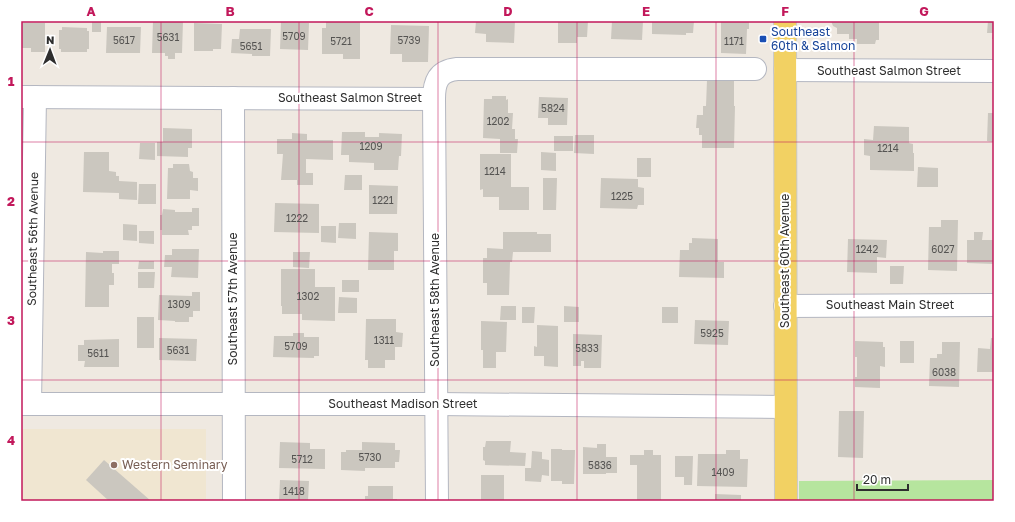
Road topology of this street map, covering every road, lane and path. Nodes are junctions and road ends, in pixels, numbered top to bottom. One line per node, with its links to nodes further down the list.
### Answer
1 (785, 21): 3 (main road, Southeast 60th Avenue)
2 (755, 69): 7 (street, Southeast Salmon Street)
3 (785, 70): 4 (street, Southeast Salmon Street); 8 (main road, Southeast 60th Avenue)
4 (994, 71)
5 (28, 97): 6 (street, Southeast Salmon Street); 10 (street, Southeast 56th Avenue)
6 (233, 98): 7 (street, Southeast Salmon Street); 12 (street, Southeast 57th Avenue)
7 (434, 99): 11 (street, Southeast 58th Avenue)
8 (785, 306): 9 (street, Southeast Main Street); 13 (main road, Southeast 60th Avenue)
9 (994, 306)
10 (26, 404): 12 (street, Southeast Madison Street)
11 (436, 404): 12 (street, Southeast Madison Street); 13 (street, Southeast Madison Street); 15 (street, Southeast 58th Avenue)
12 (233, 405): 14 (street, Southeast 57th Avenue)
13 (785, 407): 16 (main road, Southeast 60th Avenue)
14 (234, 501)
15 (436, 501)
16 (786, 501)

